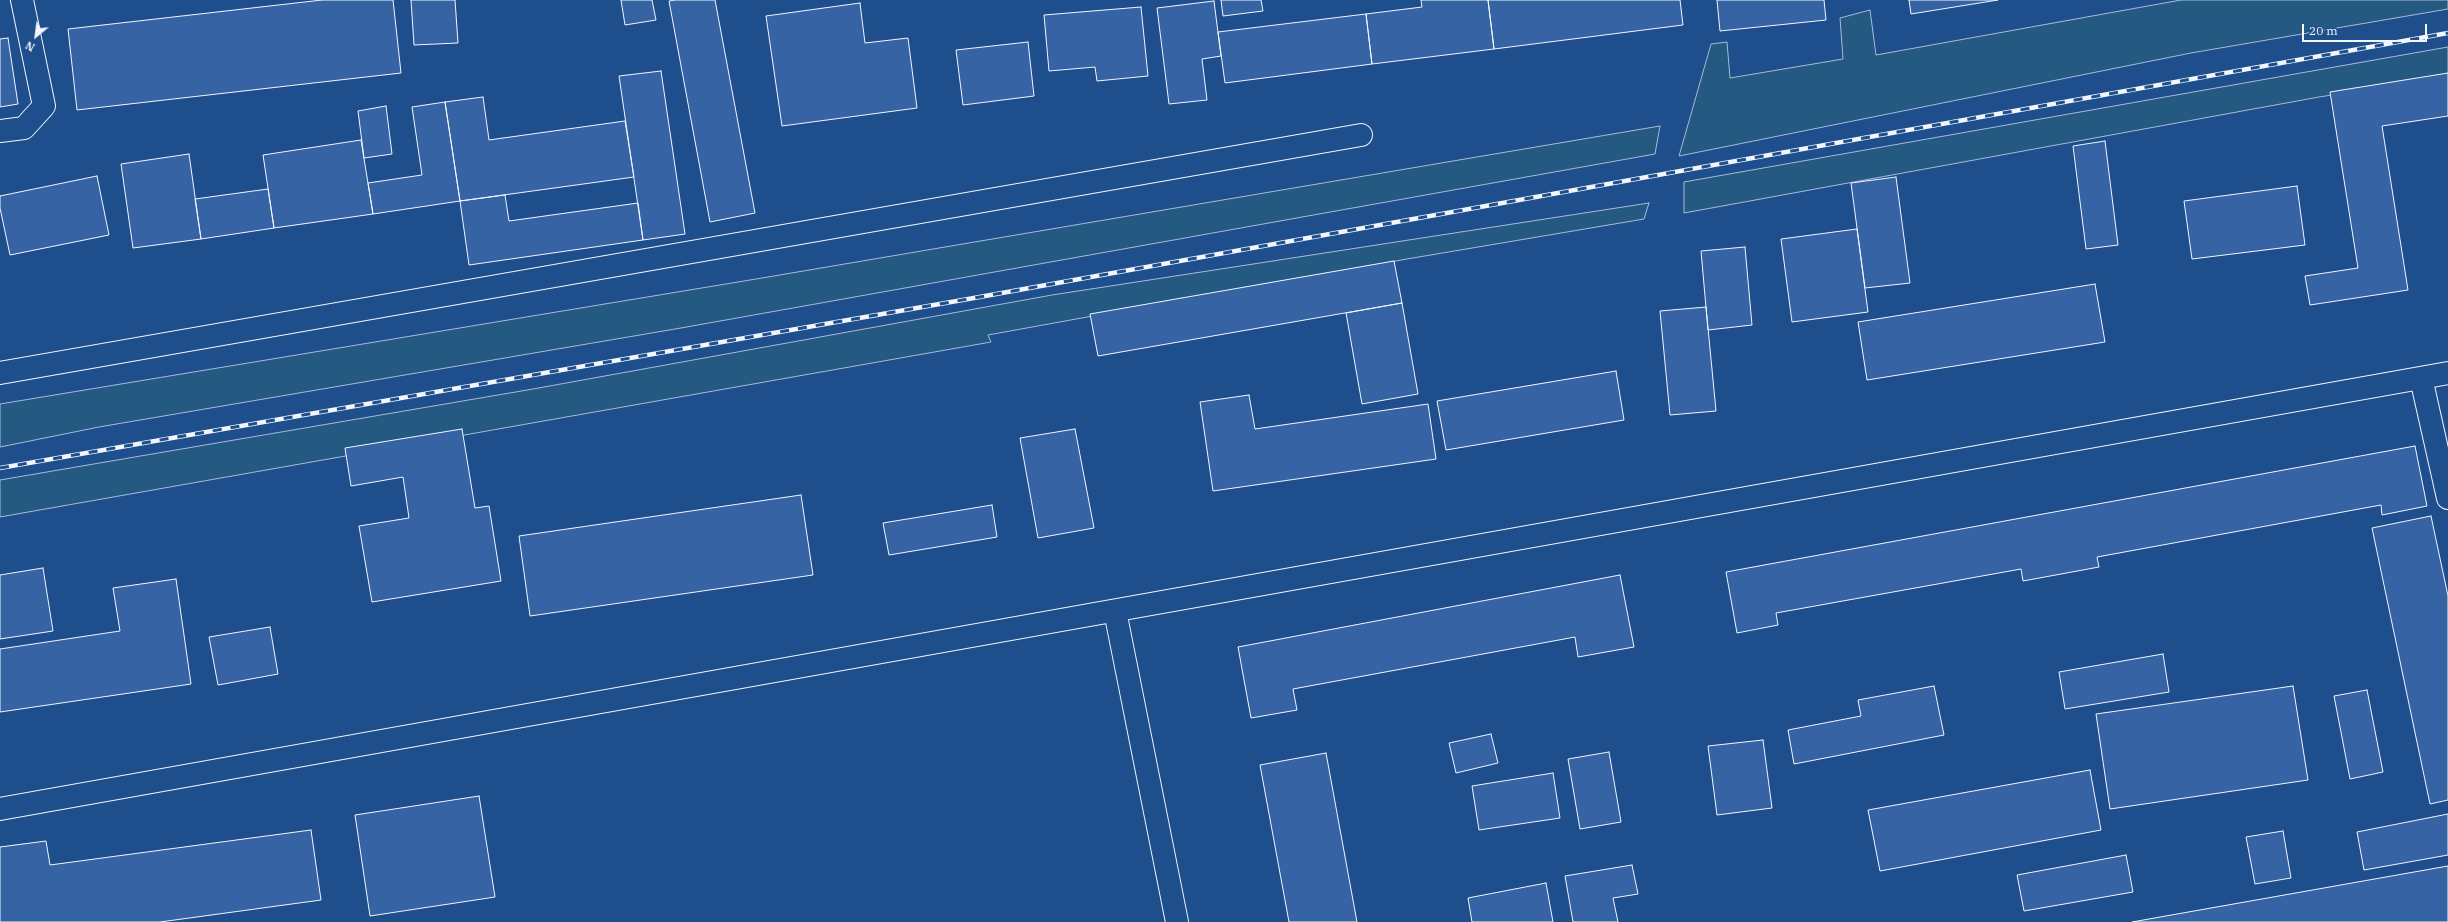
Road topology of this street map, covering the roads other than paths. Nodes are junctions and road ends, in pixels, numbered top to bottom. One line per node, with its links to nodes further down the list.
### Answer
1 (22, 0): 2 (street)
2 (0, 131)
3 (1361, 135): 4 (street)
4 (0, 373)
5 (2448, 373): 6 (street)
6 (2421, 378): 7 (street); 8 (street)
7 (2448, 498)
8 (1115, 611): 9 (street); 10 (street)
9 (0, 809)
10 (1177, 922)

